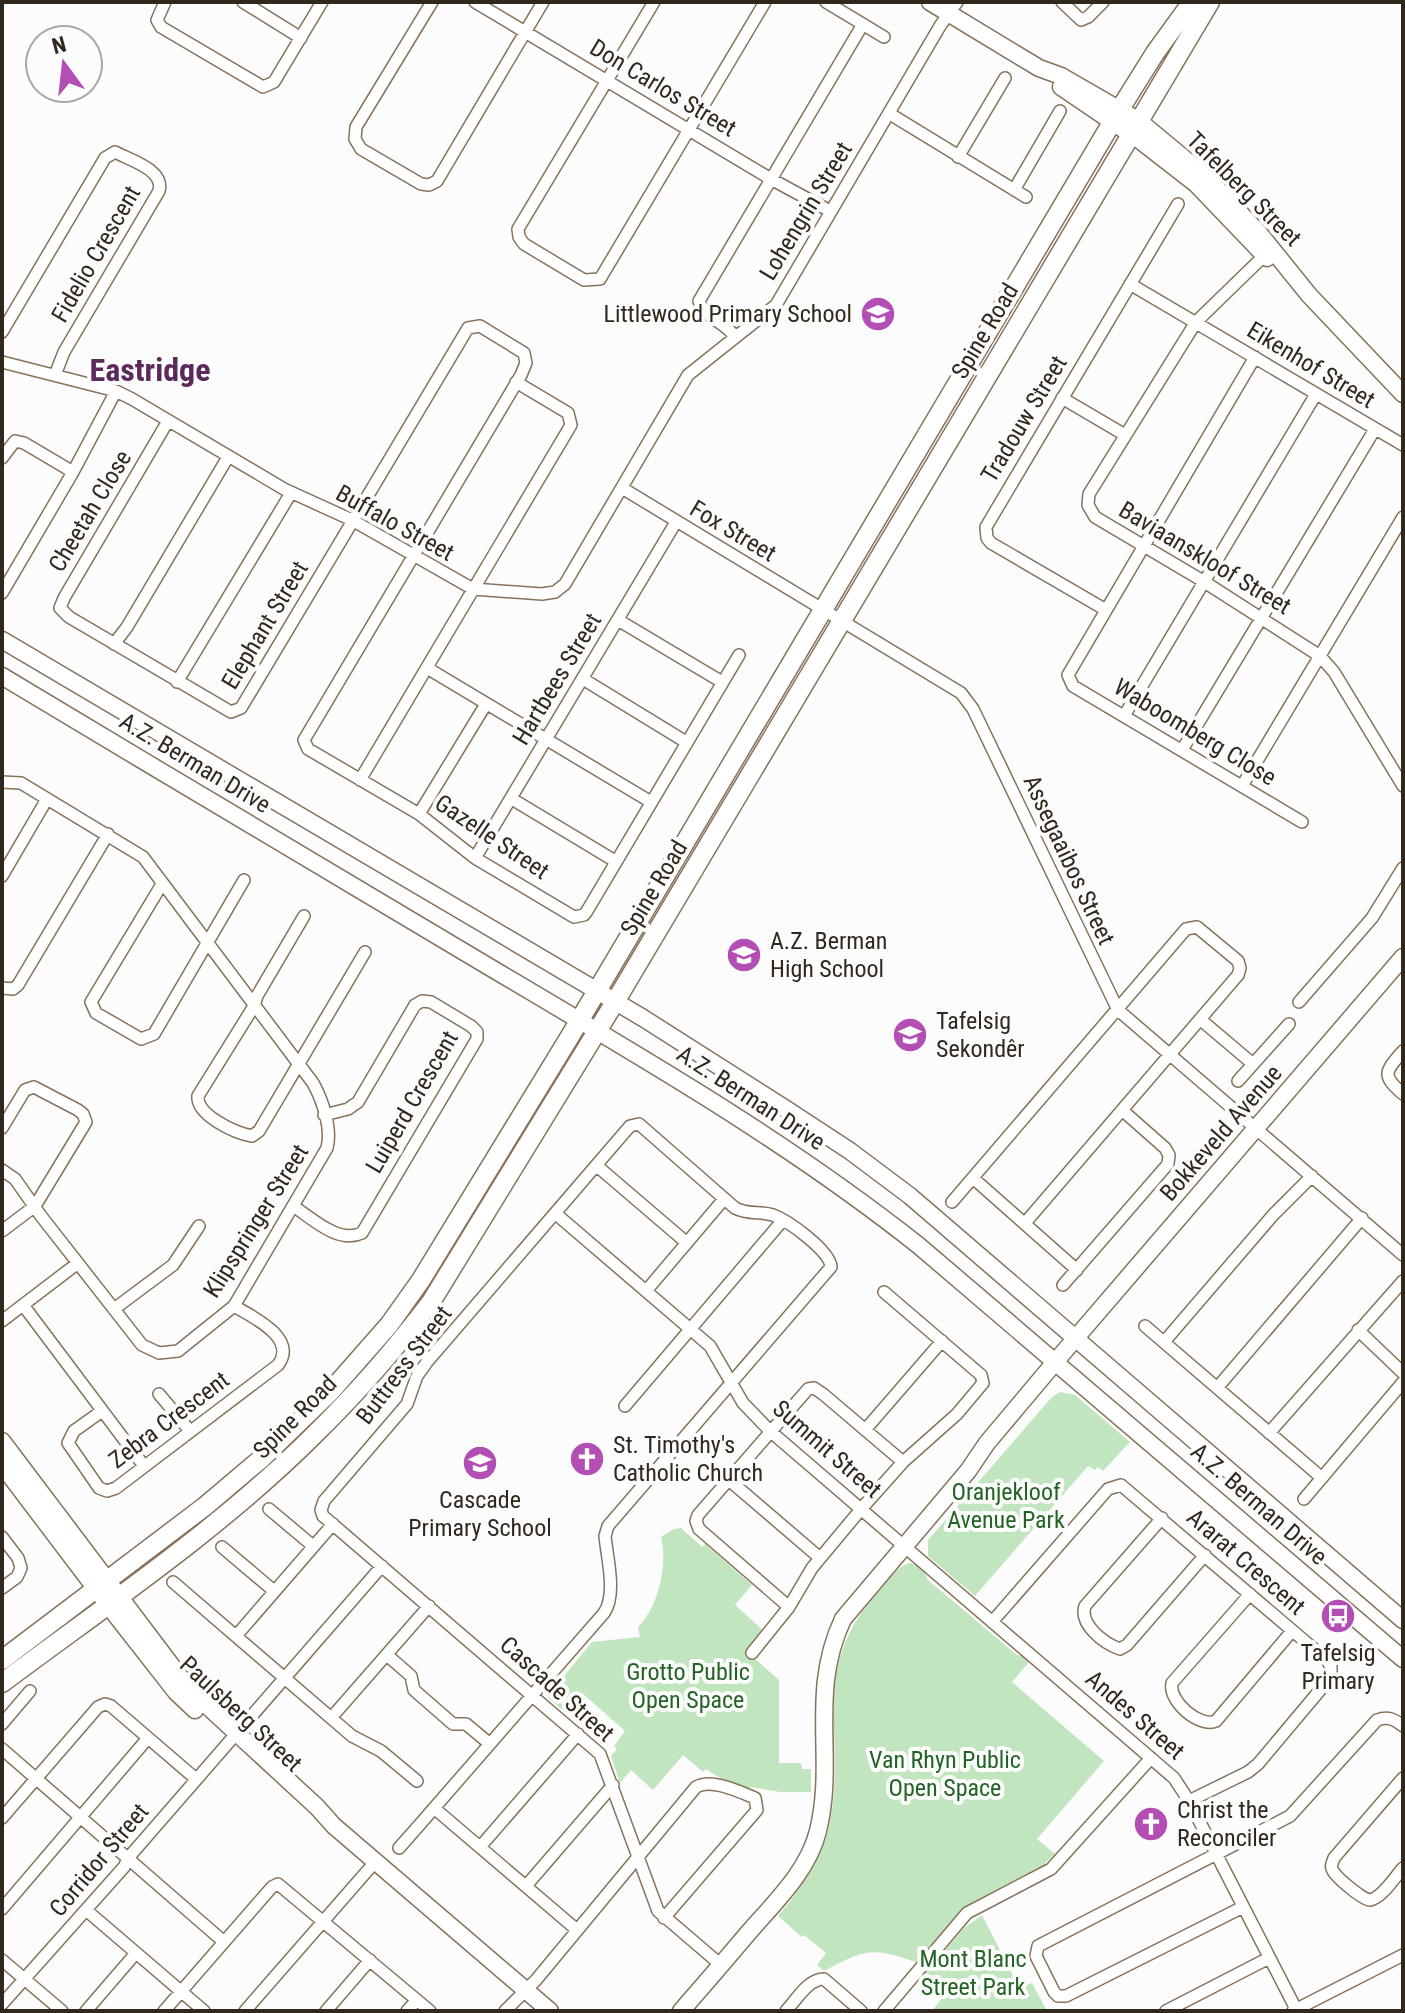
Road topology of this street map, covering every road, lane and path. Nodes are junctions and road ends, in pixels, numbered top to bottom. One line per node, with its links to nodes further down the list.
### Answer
1 (165, 2): 19 (street)
2 (243, 2): 19 (street)
3 (322, 2): 19 (street)
4 (432, 2): 17 (street)
5 (475, 2): 17 (street, Don Carlos Street)
6 (543, 2): 17 (street)
7 (654, 2): 21 (street)
8 (765, 2): 26 (street)
9 (826, 2): 16 (street)
10 (930, 2): 15 (street, Tafelberg Street)
11 (1062, 2): 12 (street)
12 (1103, 2)
13 (1192, 2): 24 (main road, Spine Road)
14 (1210, 2): 25 (main road, Spine Road)
15 (954, 8): 23 (street, Lohengrin Street); 24 (street, Tafelberg Street)
16 (863, 24): 18 (street); 28 (street)
17 (525, 33): 21 (street, Don Carlos Street)
18 (884, 37)
19 (301, 38)
20 (1005, 78): 27 (street)
21 (607, 82): 26 (street, Don Carlos Street); 26 (street)
22 (1060, 111): 29 (street)
23 (890, 114): 27 (street); 32 (street, Lohengrin Street)
24 (1116, 115): 25 (street, Tafelberg Street); 63 (main road, Spine Road)
25 (1135, 128): 33 (street, Tafelberg Street); 67 (main road, Spine Road)
26 (690, 129): 28 (street, Don Carlos Street)
27 (958, 157): 29 (street)
28 (771, 179): 32 (street, Don Carlos Street); 37 (street)
29 (1014, 190): 30 (street)
30 (1026, 197)
31 (1178, 204): 34 (street, Tradouw Street)
32 (830, 211): 37 (street, Lohengrin Street)
33 (1268, 252): 35 (street, Baviaanskloof Street); 44 (street, Tafelberg Street)
34 (1130, 284): 35 (street, Eikenhof Street); 45 (street, Tradouw Street)
35 (1196, 322): 38 (street, Eikenhof Street); 48 (street, Baviaanskloof Street)
36 (2, 332): 40 (street, Fidelio Crescent)
37 (735, 337): 53 (street, Lohengrin Street)
38 (1255, 357): 43 (street, Eikenhof Street); 58 (street)
39 (2, 362): 40 (street, Buffalo Street)
40 (55, 375): 42 (street, Buffalo Street)
41 (516, 382): 56 (street, Elephant Street); 59 (street, Gazelle Street); 61 (street)
42 (116, 391): 46 (street, Buffalo Street); 52 (street)
43 (1316, 394): 47 (street, Eikenhof Street); 60 (street)
44 (1403, 394)
45 (1062, 398): 48 (street); 64 (street, Tradouw Street)
46 (168, 421): 50 (street, Buffalo Street); 69 (street, Cheetah Close)
47 (1375, 429): 49 (street, Eikenhof Street); 65 (street)
48 (1125, 435): 58 (street, Baviaanskloof Street)
49 (1403, 445)
50 (228, 457): 54 (street, Buffalo Street); 69 (street)
51 (2, 458): 52 (street)
52 (73, 472): 62 (street)
53 (622, 488): 57 (street, Fox Street); 61 (street, Buffalo Street)
54 (291, 493): 56 (street, Buffalo Street); 75 (street)
55 (1403, 517): 71 (street)
56 (352, 520): 59 (street, Buffalo Street); 75 (street, Elephant Street)
57 (676, 522): 63 (street, Fox Street); 66 (street, Hartbees Street)
58 (1143, 546): 60 (street, Baviaanskloof Street); 64 (street)
59 (412, 556): 61 (street, Buffalo Street); 82 (street, Gazelle Street)
60 (1203, 581): 65 (street, Baviaanskloof Street); 78 (street)
61 (473, 589): 72 (street)
62 (2, 593)
63 (823, 609): 67 (street, Fox Street); 104 (main road, Spine Road)
64 (1106, 610): 78 (street, Waboomberg Close)
65 (1262, 618): 71 (street, Baviaanskloof Street); 81 (street)
66 (618, 620): 74 (street, Hartbees Street); 76 (street)
67 (841, 620): 105 (main road, Spine Road); 108 (street, Assegaaibos Street)
68 (2, 640): 104 (street, A.Z. Berman Drive)
69 (114, 644): 75 (street, Elephant Street)
70 (739, 655): 76 (street, Gazelle Street)
71 (1320, 656): 84 (street); 85 (street, Baviaanskloof Street)
72 (427, 668): 77 (street); 82 (street)
73 (2, 676): 109 (street, A.Z. Berman Drive)
74 (583, 679): 79 (street, Hartbees Street); 80 (street)
75 (177, 682)
76 (722, 682): 80 (street, Gazelle Street)
77 (486, 704): 79 (street); 89 (street)
78 (1124, 716): 81 (street, Waboomberg Close)
79 (547, 740): 87 (street, Hartbees Street); 88 (street)
80 (686, 742): 88 (street, Gazelle Street)
81 (1182, 750): 84 (street, Waboomberg Close)
82 (360, 780): 89 (street, Gazelle Street)
83 (2, 782): 86 (street, Klipspringer Street)
84 (1242, 786): 90 (street, Waboomberg Close)
85 (1403, 786)
86 (47, 799): 91 (street, Klipspringer Street); 95 (street)
87 (512, 799): 92 (street, Hartbees Street); 93 (street)
88 (651, 802): 93 (street, Gazelle Street)
89 (419, 814): 92 (street, Gazelle Street)
90 (1302, 822)
91 (108, 834): 97 (street, Klipspringer Street); 103 (street)
92 (475, 858): 93 (street, Gazelle Street)
93 (615, 861)
94 (1403, 868): 106 (street)
95 (2, 876)
96 (244, 880): 99 (street)
97 (162, 884): 99 (street, Klipspringer Street); 99 (street)
98 (304, 916): 107 (street)
99 (207, 942): 107 (street, Klipspringer Street)
100 (365, 952): 115 (street)
101 (1403, 957): 122 (street, Bokkeveld Avenue)
102 (1403, 974): 122 (street, Bokkeveld Avenue)
103 (2, 988)
104 (596, 991): 105 (street, A.Z. Berman Drive); 109 (main road, Spine Road)
105 (615, 1002): 112 (main road, Spine Road); 154 (street, A.Z. Berman Drive)
106 (1299, 1002)
107 (254, 1006): 115 (street, Klipspringer Street); 115 (street)
108 (1118, 1010): 110 (street); 114 (street, Assegaaibos Street); 126 (street)
109 (579, 1020): 112 (street, A.Z. Berman Drive); 188 (main road, Spine Road)
110 (1201, 1020): 114 (street); 116 (street)
111 (1289, 1024): 116 (street)
112 (597, 1030): 155 (street, A.Z. Berman Drive); 188 (main road, Spine Road)
113 (1403, 1051): 118 (street)
114 (1169, 1056): 119 (street); 122 (street, Assegaaibos Street)
115 (299, 1064): 120 (street, Klipspringer Street)
116 (1253, 1064): 117 (street)
117 (1238, 1081)
118 (1403, 1094)
119 (1122, 1110): 134 (street); 140 (street)
120 (324, 1115): 130 (street, Klipspringer Street); 130 (street, Luiperd Crescent)
121 (2, 1128): 129 (street)
122 (1260, 1132): 125 (street, Assegaaibos Street); 154 (street, Bokkeveld Avenue)
123 (597, 1166): 127 (street, Buttress Street); 131 (street, Buttress Street); 137 (street)
124 (2, 1170): 129 (street, Klipspringer Street)
125 (1312, 1176): 132 (street, Assegaaibos Street); 153 (street)
126 (973, 1178): 128 (street); 134 (street)
127 (724, 1199): 133 (street); 137 (street)
128 (952, 1202)
129 (35, 1206): 136 (street); 139 (street, Klipspringer Street)
130 (293, 1206): 146 (street, Klipspringer Street)
131 (556, 1214): 143 (street, Summit Street); 177 (street, Buttress Street)
132 (1362, 1218): 138 (street, Assegaaibos Street); 159 (street)
133 (783, 1220): 150 (street); 158 (street)
134 (1025, 1223): 140 (street)
135 (199, 1226): 147 (street)
136 (2, 1231)
137 (687, 1243): 143 (street)
138 (1403, 1255)
139 (78, 1263): 145 (street); 147 (street, Klipspringer Street)
140 (1077, 1270): 142 (street)
141 (1403, 1281): 151 (street)
142 (1063, 1285)
143 (646, 1291): 150 (street, Summit Street)
144 (884, 1292): 152 (street)
145 (23, 1305): 148 (street); 162 (street)
146 (234, 1306): 147 (street, Klipspringer Street); 164 (street, Zebra Crescent)
147 (114, 1309)
148 (2, 1321)
149 (1145, 1326): 153 (street)
150 (691, 1330): 158 (street, Summit Street); 161 (street)
151 (1358, 1330): 156 (street); 166 (street)
152 (942, 1341): 163 (street); 168 (street)
153 (1164, 1342): 159 (street)
154 (1079, 1343): 155 (street, Bokkeveld Avenue); 192 (street, A.Z. Berman Drive)
155 (1060, 1364): 179 (street, Bokkeveld Avenue); 198 (street, A.Z. Berman Drive)
156 (1403, 1373)
157 (1403, 1382): 171 (street)
158 (732, 1383): 165 (street, Summit Street); 203 (street)
159 (1217, 1388): 166 (street)
160 (159, 1394): 164 (street)
161 (625, 1406)
162 (102, 1411): 170 (street); 170 (street, Zebra Crescent)
163 (865, 1430): 165 (street); 168 (street)
164 (190, 1431): 170 (street, Zebra Crescent)
165 (770, 1431): 172 (street); 174 (street, Summit Street)
166 (1269, 1433): 171 (street)
167 (2, 1441): 188 (street)
168 (903, 1462): 174 (street)
169 (2, 1465): 188 (street)
170 (144, 1466)
171 (1322, 1478): 173 (street)
172 (729, 1480): 183 (street); 191 (street)
173 (1304, 1499)
174 (862, 1508): 179 (street, Summit Street); 183 (street)
175 (269, 1509): 180 (street)
176 (1162, 1518): 182 (street, Ararat Crescent); 182 (street); 193 (street, Ararat Crescent)
177 (333, 1524): 180 (street); 184 (street, Cascade Street)
178 (2, 1537): 186 (street)
179 (905, 1545): 193 (street, Andes Street); 242 (street, Bokkeveld Avenue)
180 (313, 1546): 187 (street)
181 (222, 1547): 187 (street)
182 (1205, 1555): 189 (street, Ararat Crescent)
183 (820, 1558): 191 (street)
184 (382, 1566): 190 (street, Cascade Street); 200 (street, Corridor Street)
185 (173, 1582): 195 (street)
186 (2, 1588)
187 (274, 1591): 195 (street)
188 (107, 1593): 199 (main road, Spine Road); 201 (main road, Spine Road); 209 (street, Paulsberg Street)
189 (1250, 1594): 194 (street, Ararat Crescent); 194 (street)
190 (429, 1606): 197 (street); 203 (street, Cascade Street)
191 (789, 1607): 196 (street)
192 (1403, 1620)
193 (992, 1622): 212 (street, Andes Street)
194 (1292, 1631): 218 (street, Ararat Crescent)
195 (236, 1636): 200 (street)
196 (752, 1653)
197 (387, 1655): 204 (street); 210 (street)
198 (1403, 1659)
199 (2, 1660)
200 (285, 1679): 204 (street); 209 (street, Corridor Street)
201 (2, 1683)
202 (30, 1691): 205 (street)
203 (533, 1695): 207 (street, Cascade Street); 210 (street)
204 (331, 1718): 216 (street)
205 (2, 1724)
206 (1403, 1726): 224 (street)
207 (578, 1734): 217 (street, Cascade Street); 222 (street)
208 (148, 1738): 214 (street); 215 (street); 220 (street)
209 (232, 1738): 215 (street, Corridor Street); 227 (street, Paulsberg Street)
210 (490, 1744): 219 (street)
211 (2, 1749): 214 (street)
212 (1151, 1758): 218 (street, Andes Street); 261 (street)
213 (1403, 1778): 228 (street)
214 (36, 1779): 220 (street); 221 (street)
215 (196, 1779): 226 (street, Corridor Street)
216 (417, 1781)
217 (613, 1785): 225 (street, Cascade Street); 229 (street)
218 (1189, 1801): 224 (street, Andes Street)
219 (434, 1808): 222 (street); 223 (street)
220 (81, 1817): 226 (street); 231 (street)
221 (2, 1818)
222 (480, 1847): 229 (street)
223 (399, 1848)
224 (1217, 1855): 230 (street, Andes Street); 230 (street)
225 (638, 1856): 233 (street, Cascade Street); 233 (street); 235 (street)
226 (129, 1857): 232 (street, Corridor Street); 236 (street)
227 (375, 1862): 234 (street); 244 (street, Paulsberg Street)
228 (1403, 1868)
229 (526, 1886): 235 (street)
230 (1243, 1907): 239 (street, Andes Street)
231 (2, 1909)
232 (86, 1910): 237 (street); 243 (street, Corridor Street)
233 (664, 1918): 242 (street, Cascade Street)
234 (324, 1920): 236 (street); 241 (street); 252 (street)
235 (577, 1930): 244 (street)
236 (224, 1942): 245 (street)
237 (136, 1953): 245 (street); 249 (street)
238 (1403, 1955): 263 (street)
239 (1269, 1958): 262 (street); 263 (street, Andes Street)
240 (2, 1960): 243 (street)
241 (370, 1960): 246 (street); 253 (street)
242 (721, 1965): 258 (street, Bokkeveld Avenue)
243 (24, 1979): 247 (street, Corridor Street); 248 (street)
244 (525, 1990): 256 (street); 257 (street, Paulsberg Street)
245 (181, 1992): 250 (street); 251 (street)
246 (417, 2000): 254 (street); 255 (street)
247 (2, 2004)
248 (62, 2011)
249 (86, 2011)
250 (164, 2011)
251 (204, 2011)
252 (245, 2011)
253 (326, 2011)
254 (407, 2011)
255 (430, 2011)
256 (505, 2011)
257 (550, 2011)
258 (681, 2011)
259 (786, 2011): 260 (street)
260 (861, 2011)
261 (884, 2011)
262 (1166, 2011)
263 (1295, 2011)

